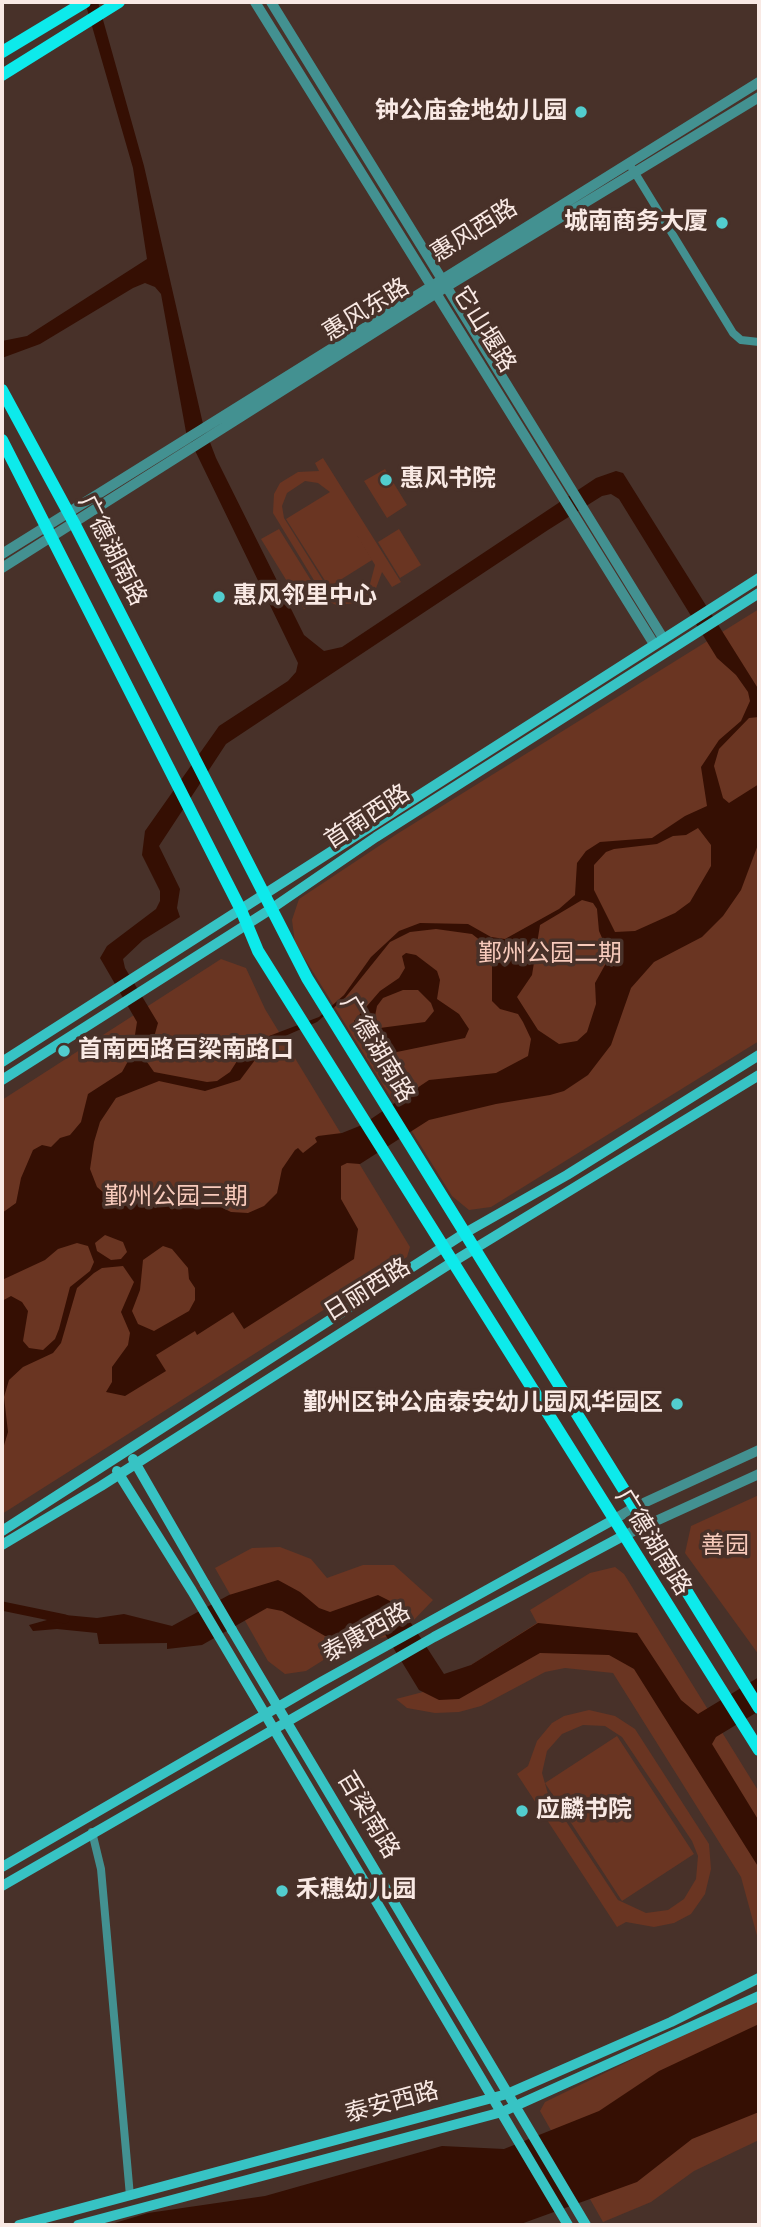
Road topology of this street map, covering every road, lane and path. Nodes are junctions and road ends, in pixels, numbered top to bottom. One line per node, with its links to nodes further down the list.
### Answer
1 (85, 2): 5 (main road)
2 (255, 2): 11 (street, 它山堰路)
3 (271, 2): 10 (street, 它山堰路)
4 (114, 5): 6 (main road)
5 (2, 52)
6 (2, 75)
7 (759, 82): 9 (street)
8 (759, 97): 9 (street, 惠风东路)
9 (631, 167): 10 (street, 惠风东路); 12 (street)
10 (443, 282): 11 (street, 惠风东路); 22 (street, 它山堰路)
11 (432, 289): 14 (street, 惠风东路); 22 (street, 它山堰路)
12 (759, 342)
13 (2, 390): 16 (main road, 广德湖南路)
14 (211, 430): 16 (street, 惠风东路); 16 (street)
15 (2, 440): 17 (main road, 广德湖南路)
16 (71, 518): 17 (street); 23 (main road, 广德湖南路)
17 (50, 531): 18 (street); 19 (street); 25 (main road, 广德湖南路)
18 (2, 554)
19 (2, 568)
20 (759, 578): 22 (main road, 首南西路)
21 (759, 593): 24 (main road, 首南西路)
22 (658, 641): 23 (main road, 首南西路)
23 (264, 895): 24 (main road, 广德湖南路); 25 (main road, 首南西路)
24 (271, 909): 26 (main road, 首南西路); 31 (main road, 广德湖南路)
25 (241, 910): 26 (main road, 广德湖南路); 28 (main road, 首南西路)
26 (247, 924): 30 (main road, 首南西路); 32 (main road, 广德湖南路)
27 (759, 1055): 31 (main road, 日丽西路)
28 (2, 1062)
29 (759, 1075): 33 (main road, 日丽西路)
30 (2, 1080)
31 (465, 1233): 32 (main road, 日丽西路); 33 (main road, 广德湖南路)
32 (442, 1248): 34 (main road, 广德湖南路); 36 (main road, 日丽西路)
33 (475, 1249): 34 (main road, 日丽西路); 41 (main road, 广德湖南路)
34 (451, 1263): 38 (main road, 日丽西路); 42 (main road, 广德湖南路)
35 (759, 1450): 41 (street, 泰康西路)
36 (128, 1451): 37 (main road, 日丽西路); 38 (main road, 百梁南路)
37 (111, 1462): 39 (main road, 百梁南路); 44 (main road, 日丽西路)
38 (135, 1464): 39 (main road, 日丽西路); 47 (main road, 百梁南路, bridge)
39 (119, 1474): 46 (main road, 日丽西路); 49 (main road, 百梁南路)
40 (759, 1474): 43 (street, 泰康西路)
41 (635, 1507): 42 (street, 泰康西路); 43 (main road, 广德湖南路)
42 (613, 1520): 45 (main road, 广德湖南路); 47 (main road, 泰康西路)
43 (646, 1525): 45 (street, 泰康西路); 48 (main road, 广德湖南路)
44 (2, 1531)
45 (623, 1536): 50 (main road, 泰康西路); 52 (main road, 广德湖南路)
46 (2, 1545)
47 (278, 1708): 49 (main road, 泰康西路); 50 (main road, 百梁南路)
48 (759, 1708)
49 (265, 1715): 51 (main road, 百梁南路); 54 (main road, 泰康西路)
50 (286, 1721): 51 (main road, 泰康西路); 58 (main road, 百梁南路)
51 (273, 1729): 53 (main road, 泰康西路); 59 (main road, 百梁南路)
52 (759, 1750)
53 (92, 1832): 55 (main road, 泰康西路); 62 (street)
54 (2, 1867)
55 (2, 1886)
56 (759, 1978): 58 (main road, 泰安西路)
57 (759, 1996): 60 (main road, 泰安西路)
58 (507, 2094): 59 (main road, 泰安西路); 60 (main road, 百梁南路)
59 (493, 2099): 61 (main road, 百梁南路); 62 (main road, 泰安西路)
60 (516, 2108): 61 (main road, 泰安西路); 63 (main road, 百梁南路)
61 (502, 2112): 64 (main road, 百梁南路); 66 (main road, 泰安西路)
62 (130, 2196): 65 (main road, 泰安西路)
63 (584, 2221)
64 (567, 2223)
65 (19, 2225)
66 (78, 2225)

